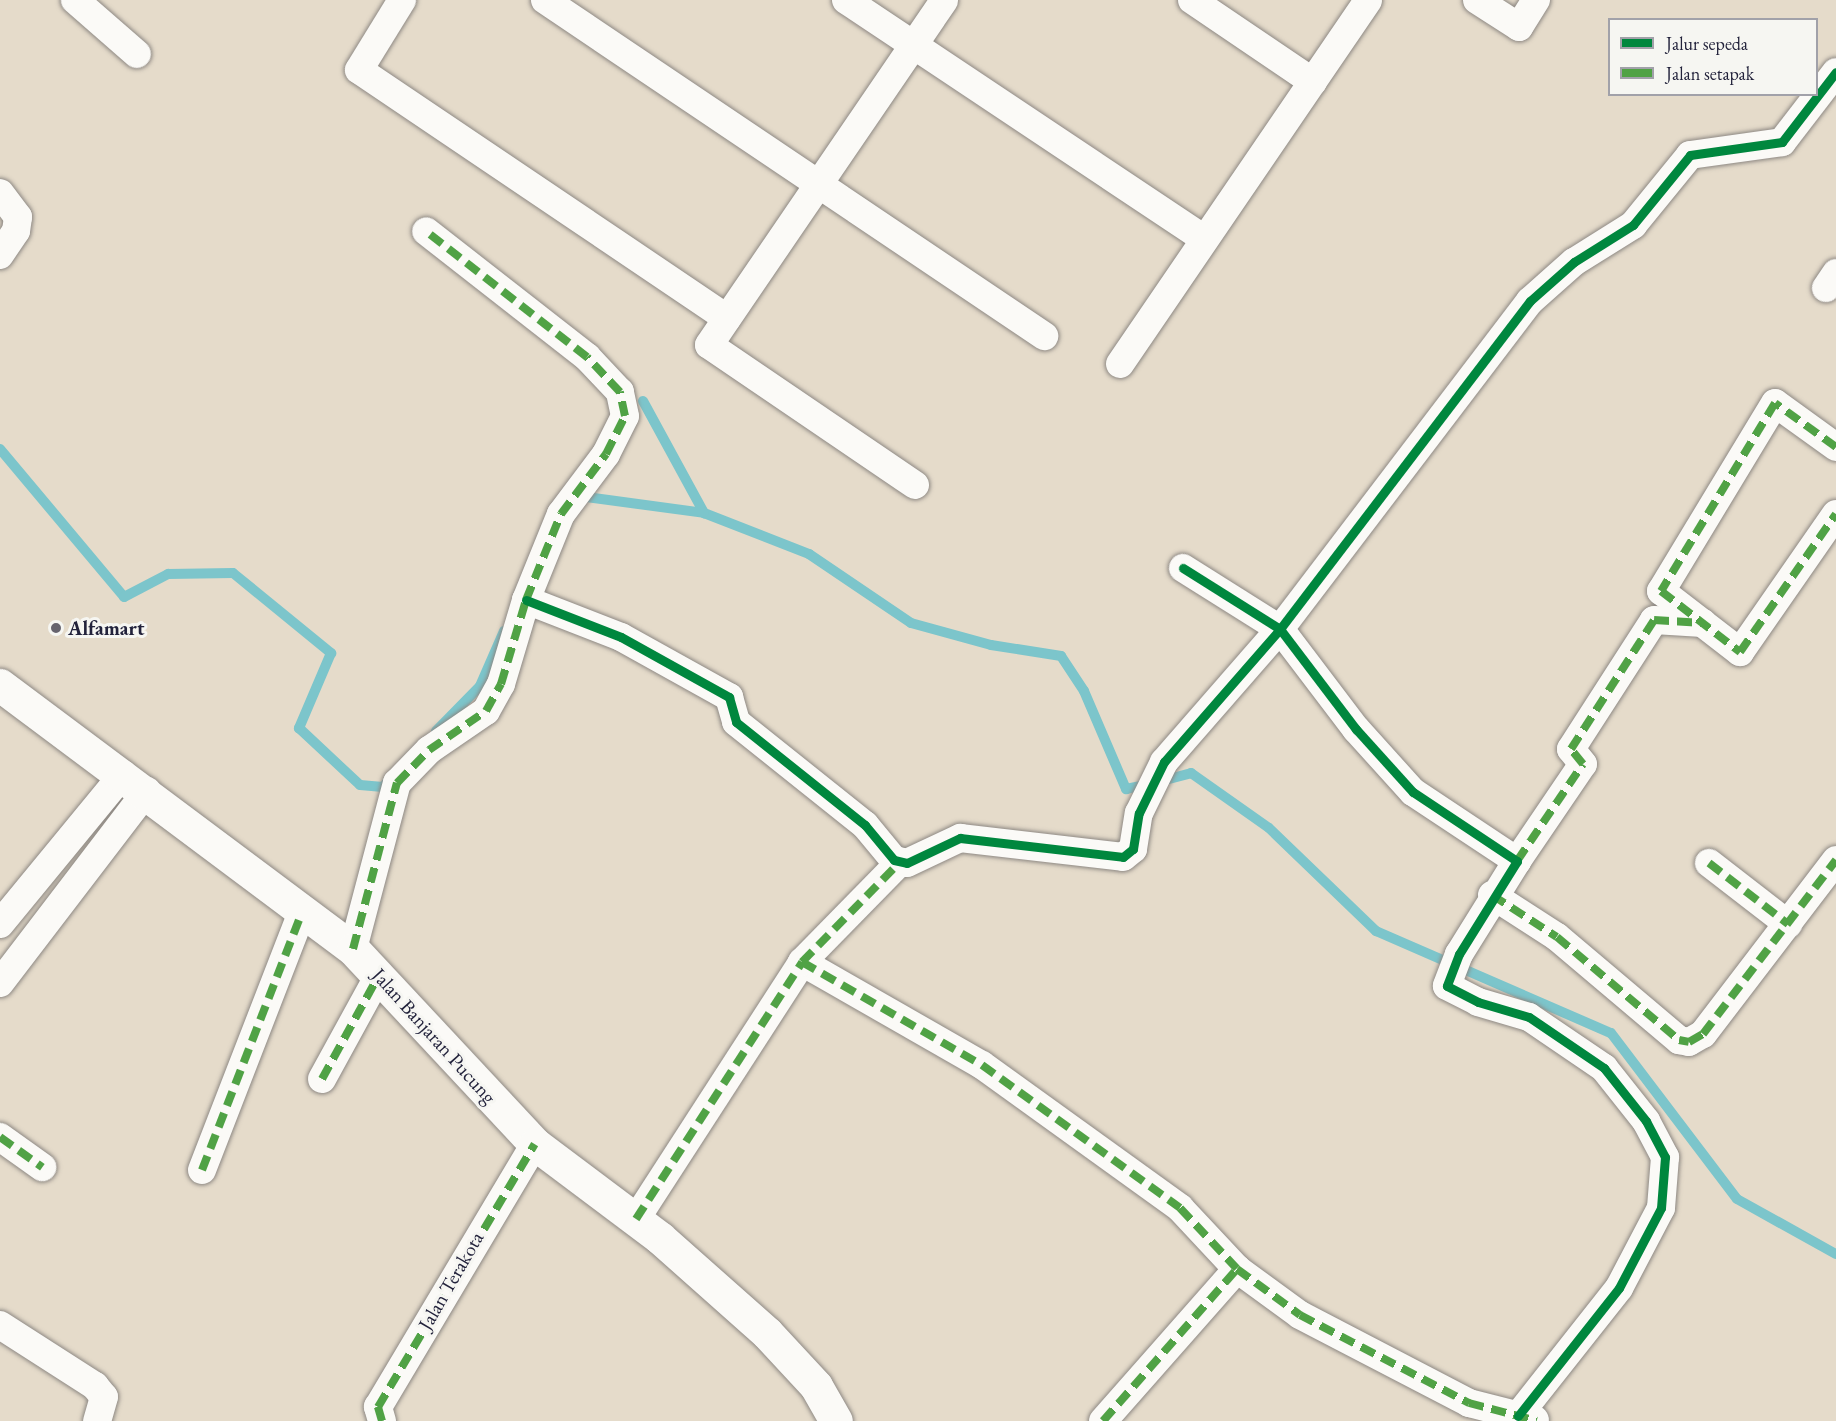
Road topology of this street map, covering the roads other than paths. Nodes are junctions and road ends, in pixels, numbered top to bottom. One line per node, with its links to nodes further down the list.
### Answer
1 (75, 0): 11 (street)
2 (402, 0): 21 (street)
3 (545, 0): 16 (street)
4 (846, 0): 10 (street)
5 (944, 0): 10 (street)
6 (1192, 0): 13 (street)
7 (1368, 0): 13 (street)
8 (1477, 0): 9 (street)
9 (1536, 0)
10 (914, 45): 16 (street); 19 (street)
11 (137, 54)
12 (1836, 72): 14 (street)
13 (1313, 82): 19 (street)
14 (1818, 94)
15 (1817, 96): 30 (street)
16 (817, 183): 21 (street); 22 (street)
17 (0, 193): 20 (street)
18 (426, 231): 28 (street)
19 (1205, 239): 23 (street)
20 (0, 255)
21 (727, 318): 25 (street)
22 (1044, 336)
23 (1120, 364)
24 (1836, 447): 29 (street)
25 (915, 485)
26 (1836, 514): 29 (street)
27 (1183, 568): 30 (street)
28 (526, 600): 35 (street); 41 (street)
29 (1702, 623): 34 (street)
30 (1280, 629): 34 (street); 35 (street)
31 (0, 685): 32 (street, Jalan Banjaran Pucung)
32 (135, 782): 38 (street, Jalan Banjaran Pucung); 39 (street); 44 (street)
33 (1836, 860): 40 (street)
34 (1517, 861): 37 (street)
35 (900, 862): 42 (street)
36 (1709, 863): 40 (street)
37 (1492, 895): 40 (street); 53 (street)
38 (301, 915): 41 (street, Jalan Banjaran Pucung); 49 (street)
39 (0, 924)
40 (1788, 924)
41 (353, 949): 43 (street, Jalan Banjaran Pucung)
42 (802, 963): 50 (street); 51 (street)
43 (379, 975): 45 (street); 47 (street, Jalan Banjaran Pucung)
44 (2, 977)
45 (322, 1079)
46 (0, 1137): 48 (street)
47 (535, 1144): 50 (street, Jalan Banjaran Pucung); 55 (street, Jalan Terakota)
48 (42, 1167)
49 (202, 1170)
50 (636, 1219): 56 (street, Jalan Banjaran Pucung)
51 (1237, 1269): 53 (street); 57 (street)
52 (0, 1325): 54 (street)
53 (1527, 1418)
54 (97, 1421)
55 (381, 1421)
56 (836, 1421)
57 (1103, 1421)

